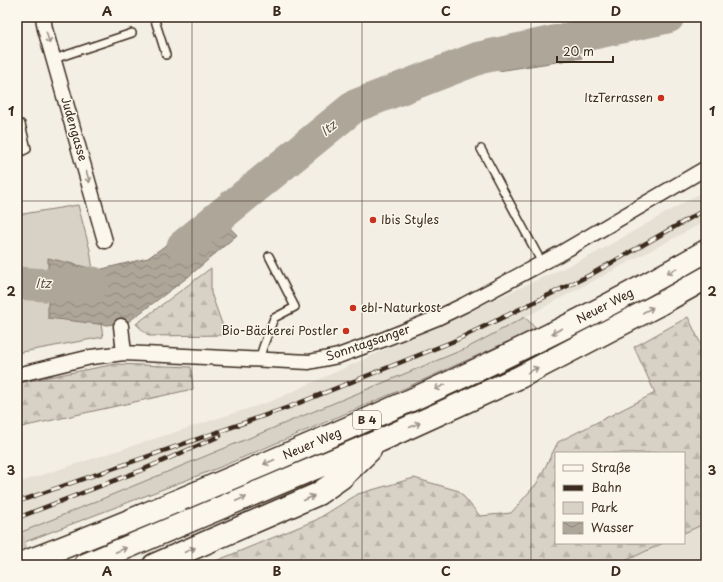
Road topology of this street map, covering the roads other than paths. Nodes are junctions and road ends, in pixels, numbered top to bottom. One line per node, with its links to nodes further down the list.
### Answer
1 (43, 17): 5 (street, Judengasse, one-way to 5)
2 (154, 17): 4 (lane)
3 (132, 33): 5 (lane)
4 (166, 55)
5 (54, 59): 10 (street, Judengasse, one-way to 10)
6 (21, 124): 8 (lane)
7 (481, 149): 13 (lane)
8 (17, 154)
9 (706, 168): 13 (street, Sonntagsanger)
10 (105, 241)
11 (706, 251): 20 (highway, Neuer Weg / B 4, one-way to 20)
12 (269, 256): 17 (lane)
13 (542, 263): 17 (street, Sonntagsanger)
14 (706, 278): 19 (highway, Neuer Weg / B 4, one-way to 14)
15 (121, 326): 16 (street)
16 (124, 353): 17 (street, Sonntagsanger); 18 (street, Sonntagsanger)
17 (259, 360)
18 (17, 376)
19 (380, 441): 21 (highway, Neuer Weg / B 4, one-way to 19); 22 (highway, one-way to 19)
20 (17, 565)
21 (85, 565)
22 (154, 565)

